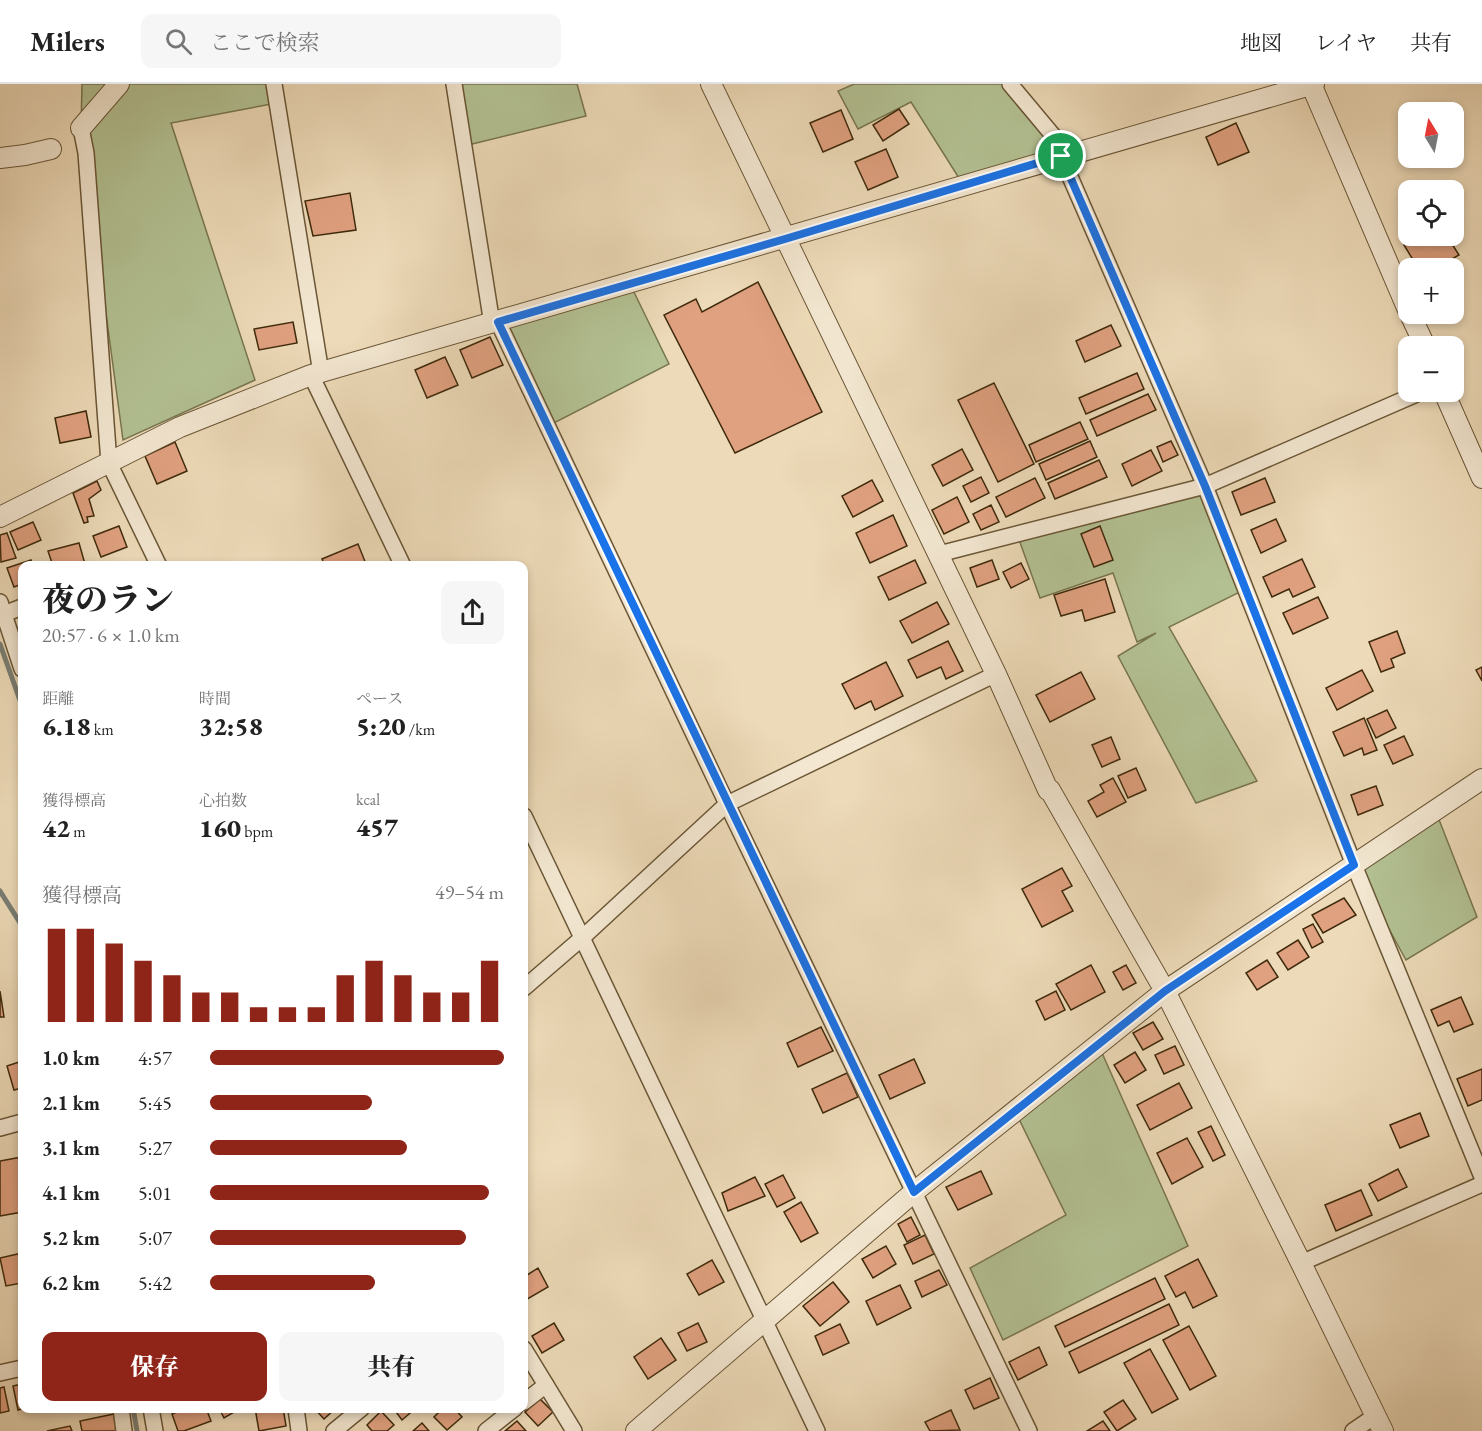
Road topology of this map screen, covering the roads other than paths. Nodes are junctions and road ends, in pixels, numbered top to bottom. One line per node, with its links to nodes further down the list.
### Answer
1 (119, 84): 7 (street)
2 (274, 84): 14 (street)
3 (454, 84): 13 (street)
4 (711, 84): 11 (street)
5 (1010, 84): 9 (street)
6 (1312, 84): 9 (street); 12 (street)
7 (81, 128): 17 (street)
8 (51, 149): 10 (street)
9 (1061, 156): 11 (street); 19 (street)
10 (0, 158)
11 (785, 239): 13 (street); 21 (street)
12 (1398, 286)
13 (495, 323): 14 (street); 29 (street)
14 (316, 374): 17 (street); 23 (street)
15 (1398, 402): 19 (street)
16 (1448, 402): 18 (street)
17 (109, 463): 20 (street); 22 (street)
18 (1482, 478)
19 (1205, 486): 21 (street); 31 (street)
20 (0, 517)
21 (939, 554): 27 (street)
22 (157, 561)
23 (401, 561)
24 (18, 607): 25 (street)
25 (2, 608): 26 (street)
26 (18, 657)
27 (996, 674): 29 (street); 34 (street)
28 (1482, 779): 31 (street)
29 (727, 804): 32 (street); 39 (street)
30 (528, 824): 32 (street)
31 (1354, 865): 34 (street); 37 (street)
32 (582, 938): 33 (street); 41 (street)
33 (528, 985)
34 (1165, 991): 39 (street); 40 (street)
35 (18, 1123): 36 (street)
36 (0, 1128)
37 (1482, 1177)
38 (1482, 1184): 40 (street)
39 (914, 1192): 41 (street); 61 (street)
40 (1301, 1263): 52 (street)
41 (765, 1322): 59 (street); 60 (street)
42 (528, 1356): 45 (street)
43 (18, 1369): 44 (street)
44 (0, 1373)
45 (546, 1385): 46 (street); 58 (street)
46 (528, 1399)
47 (122, 1413): 53 (street)
48 (152, 1413): 54 (street)
49 (297, 1413): 55 (street)
50 (356, 1413): 56 (street)
51 (509, 1413): 57 (street)
52 (1379, 1423): 62 (street)
53 (124, 1431)
54 (155, 1431)
55 (299, 1431)
56 (334, 1431)
57 (486, 1431)
58 (574, 1431)
59 (636, 1431)
60 (817, 1431)
61 (1029, 1431)
62 (1353, 1431)

